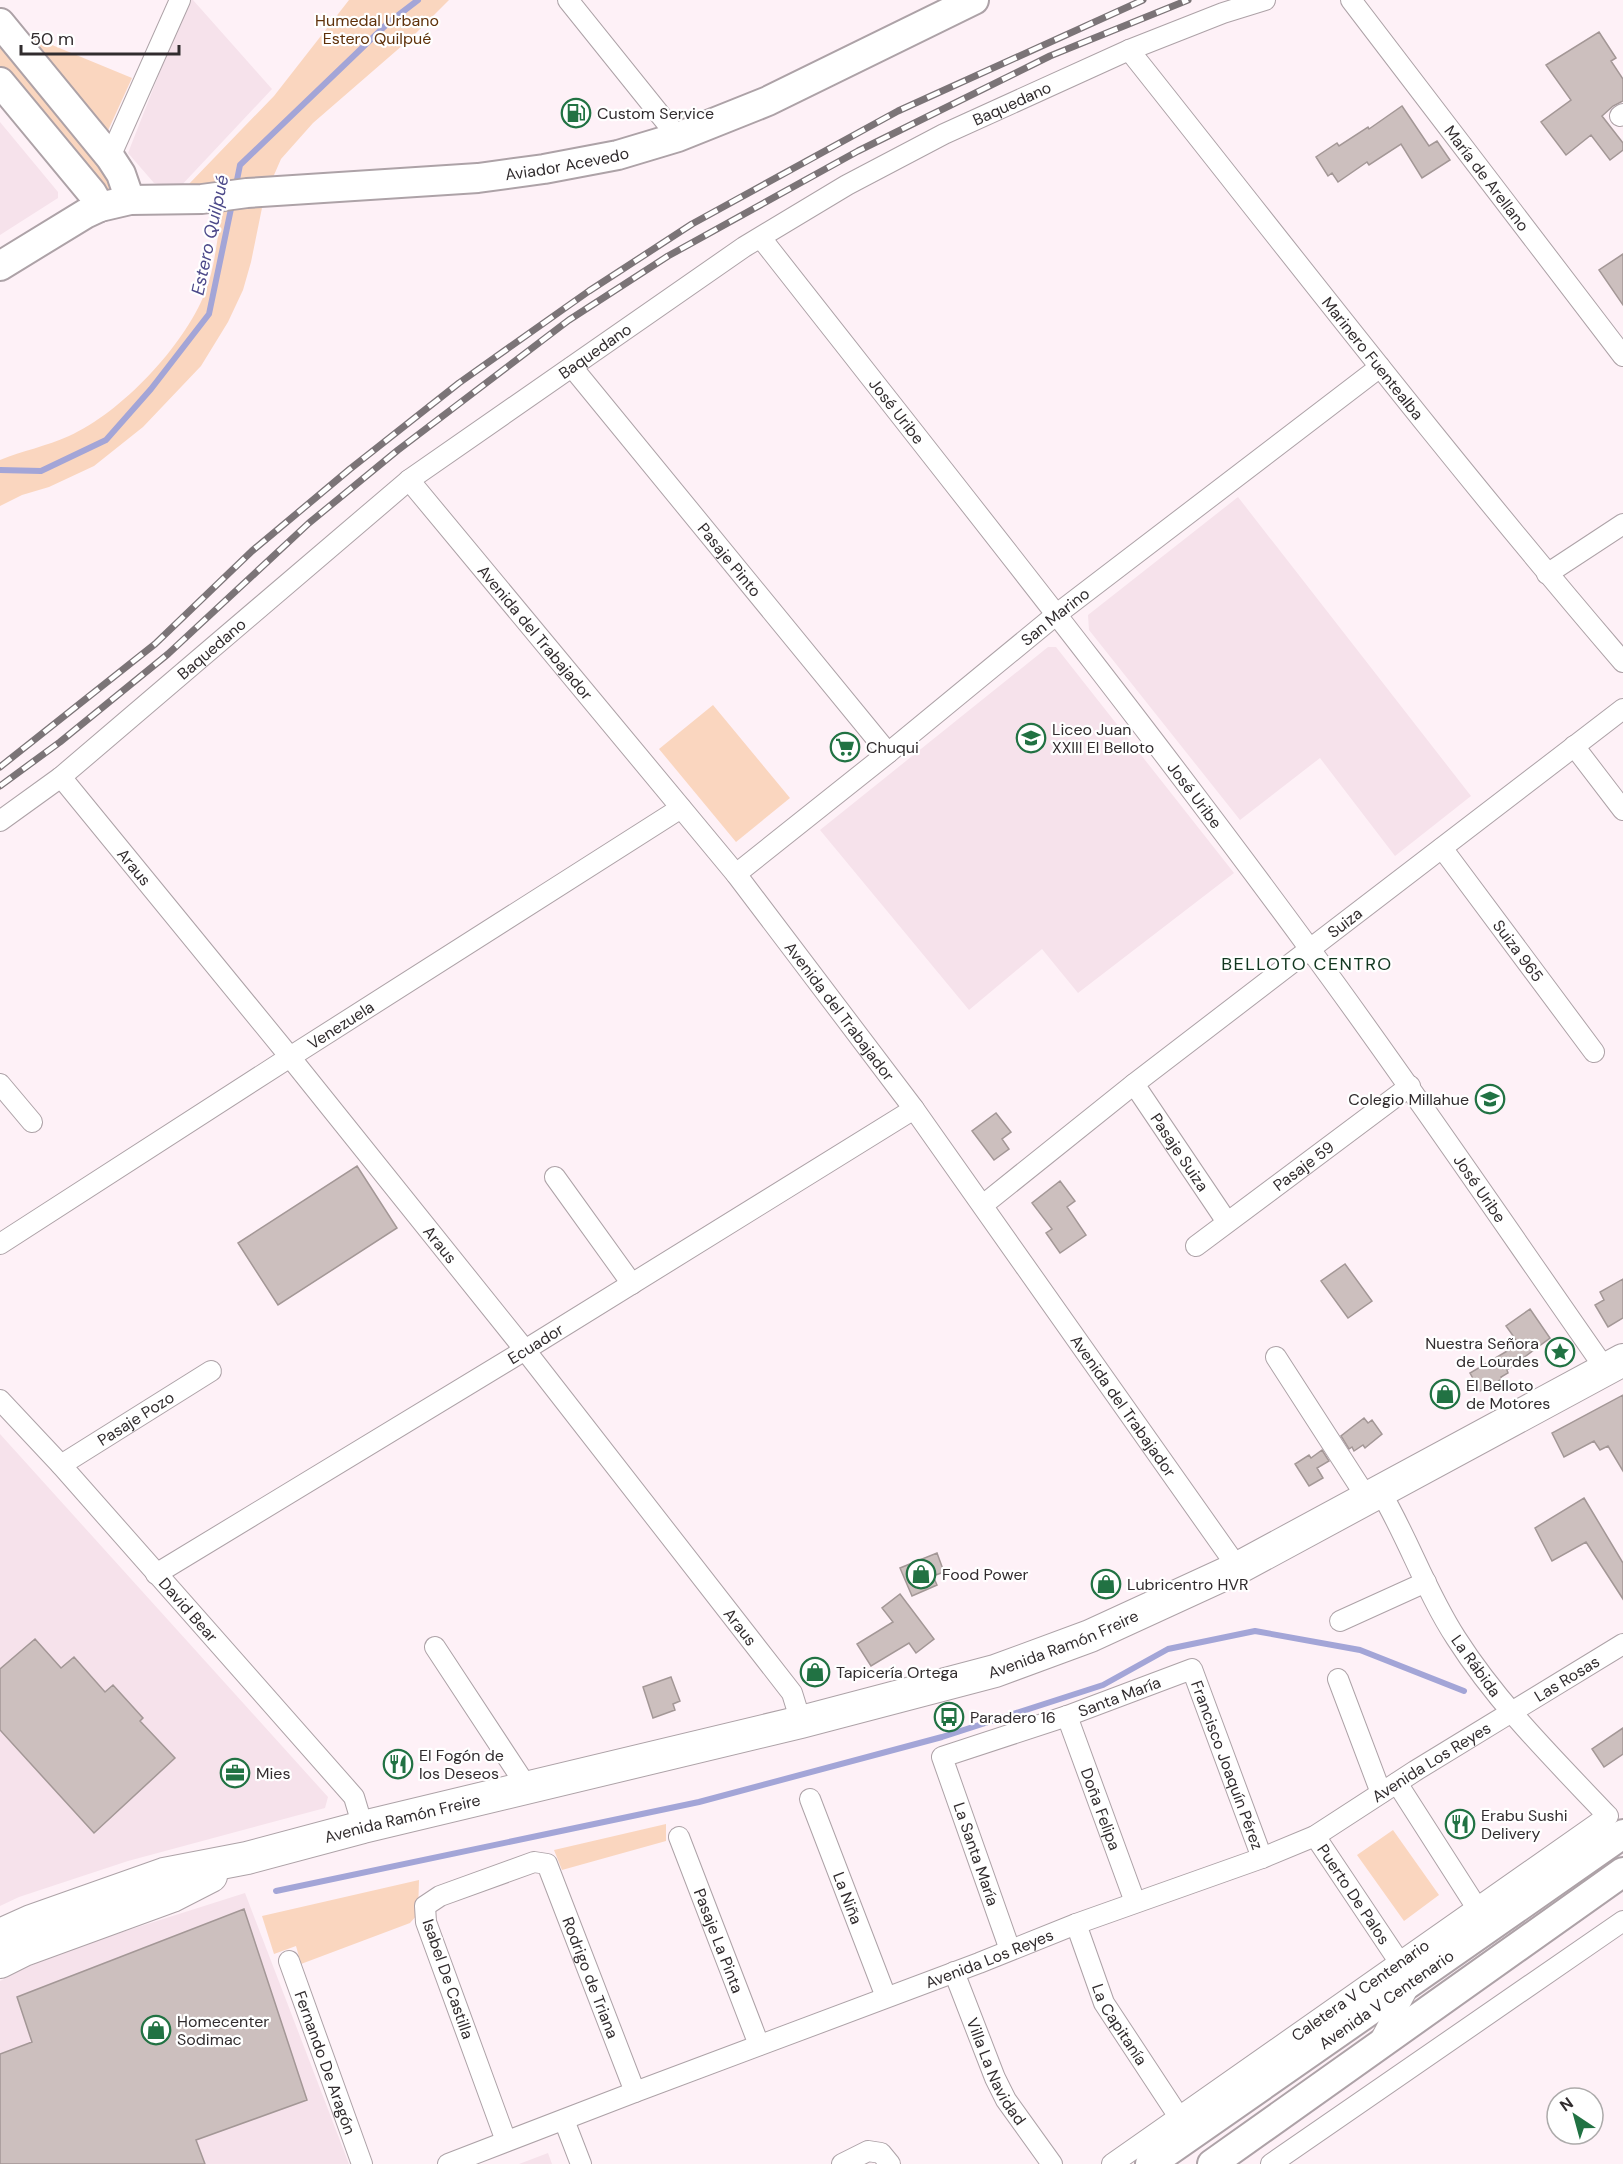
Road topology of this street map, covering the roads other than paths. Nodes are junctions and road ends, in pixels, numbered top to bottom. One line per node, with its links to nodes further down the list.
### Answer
1 (180, 0): 10 (street)
2 (568, 0): 9 (street)
3 (974, 0): 9 (main road, Aviador Acevedo)
4 (1265, 0): 7 (street, Baquedano)
5 (1351, 0): 15 (street, María de Arellano)
6 (0, 23): 10 (main road)
7 (1129, 50): 13 (street, Baquedano); 17 (street, Marinero Fuentealba)
8 (0, 82): 12 (main road)
9 (678, 137): 11 (main road, Aviador Acevedo)
10 (110, 157): 11 (main road)
11 (130, 200): 12 (main road, Aviador Acevedo)
12 (100, 207): 14 (main road, Aviador Acevedo)
13 (761, 238): 16 (street, Baquedano); 21 (street, José Uribe)
14 (0, 266)
15 (1623, 357)
16 (572, 367): 18 (street, Baquedano); 25 (street, Pasaje Pinto)
17 (1380, 367): 20 (street, Marinero Fuentealba); 21 (street, San Marino)
18 (409, 480): 26 (street, Baquedano); 27 (street, Avenida del Trabajador)
19 (1623, 524): 20 (street)
20 (1547, 573): 22 (street, Marinero Fuentealba)
21 (1057, 614): 25 (street, San Marino); 32 (street, José Uribe)
22 (1623, 662)
23 (1623, 709): 24 (street, Suiza)
24 (1574, 746): 28 (street); 30 (street, Suiza)
25 (888, 753): 31 (street, San Marino)
26 (61, 777): 29 (street, Baquedano); 34 (street, Araus)
27 (681, 808): 31 (street, Avenida del Trabajador); 34 (street, Venezuela)
28 (1623, 810)
29 (0, 821)
30 (1442, 848): 32 (street, Suiza); 33 (street, Suiza 965)
31 (736, 874): 38 (street, Avenida del Trabajador)
32 (1309, 948): 36 (street, Suiza); 37 (street, José Uribe)
33 (1594, 1052)
34 (290, 1057): 43 (street, Venezuela); 46 (street, Araus)
35 (0, 1084): 39 (street)
36 (1134, 1084): 41 (street, Suiza); 42 (street, Pasaje Suiza)
37 (1410, 1086): 42 (street, Pasaje 59); 48 (street, José Uribe)
38 (914, 1109): 41 (street, Avenida del Trabajador); 45 (street, Ecuador)
39 (32, 1122)
40 (555, 1177): 45 (street)
41 (983, 1205): 53 (street, Avenida del Trabajador)
42 (1227, 1222): 44 (street, Pasaje 59)
43 (0, 1244)
44 (1196, 1246)
45 (632, 1284): 46 (street, Ecuador)
46 (525, 1350): 54 (street, Ecuador); 63 (street, Araus)
47 (1276, 1357): 52 (street, La Rábida)
48 (1614, 1365): 52 (main road, Avenida Ramón Freire)
49 (211, 1371): 51 (street, Pasaje Pozo)
50 (0, 1400): 51 (street, David Bear)
51 (61, 1465): 54 (street, David Bear)
52 (1373, 1495): 53 (main road, Avenida Ramón Freire); 55 (street, La Rábida)
53 (1238, 1568): 63 (main road, Avenida Ramón Freire)
54 (156, 1574): 69 (street, David Bear)
55 (1426, 1582): 56 (street); 61 (street, La Rábida)
56 (1340, 1621)
57 (1623, 1644): 61 (street, Las Rosas)
58 (435, 1647): 65 (street)
59 (1192, 1670): 62 (street, Santa María); 73 (street, Francisco Joaquín Pérez)
60 (1338, 1679): 66 (street)
61 (1511, 1713): 66 (street, Avenida Los Reyes); 68 (street, La Rábida)
62 (1067, 1716): 64 (street, Santa María); 76 (street, Doña Felipa)
63 (801, 1722): 65 (main road, Avenida Ramón Freire)
64 (942, 1757): 81 (street, La Santa María)
65 (527, 1787): 69 (main road, Avenida Ramón Freire)
66 (1389, 1788): 70 (street, Avenida Los Reyes); 77 (street)
67 (810, 1799): 86 (street, La Niña)
68 (1616, 1825): 77 (street, Caletera V Centenario); 85 (main road, Avenida V Centenario)
69 (363, 1827): 72 (main road, Avenida Ramón Freire)
70 (1315, 1836): 73 (street, Avenida Los Reyes); 85 (street, Puerto De Palos)
71 (679, 1837): 87 (street, Pasaje La Pinta)
72 (247, 1858): 80 (main road, Avenida Ramón Freire); 83 (main road, Avenida Ramón Freire)
73 (1262, 1858): 76 (street, Avenida Los Reyes)
74 (547, 1864): 89 (street, Rodrigo de Triana); 92 (street, Isabel De Castilla)
75 (1623, 1872): 88 (main road, Avenida V Centenario)
76 (1135, 1902): 79 (street, Avenida Los Reyes)
77 (1477, 1908): 85 (street, Caletera V Centenario)
78 (1623, 1922): 102 (street)
79 (1076, 1924): 81 (street, Avenida Los Reyes); 90 (street, La Capitanía)
80 (0, 1935)
81 (1010, 1950): 84 (street, Avenida Los Reyes)
82 (289, 1961): 94 (street, Fernando De Aragón)
83 (0, 1962)
84 (954, 1972): 86 (street, Avenida Los Reyes); 98 (street, Villa La Navidad)
85 (1405, 1972): 88 (street); 90 (street, Caletera V Centenario); 100 (main road, Avenida V Centenario)
86 (886, 1997): 87 (street, Avenida Los Reyes)
87 (759, 2045): 89 (street, Avenida Los Reyes)
88 (1376, 2048): 101 (main road, Avenida V Centenario)
89 (635, 2092): 91 (street, Avenida Los Reyes)
90 (1179, 2117): 99 (street, Caletera V Centenario)
91 (564, 2120): 92 (street, Avenida Los Reyes); 96 (street)
92 (506, 2141): 95 (street, Avenida Los Reyes)
93 (886, 2158): 97 (street)
94 (362, 2164)
95 (448, 2164)
96 (580, 2164)
97 (842, 2164)
98 (1052, 2164)
99 (1112, 2164)
100 (1150, 2164)
101 (1212, 2164)
102 (1271, 2164)

